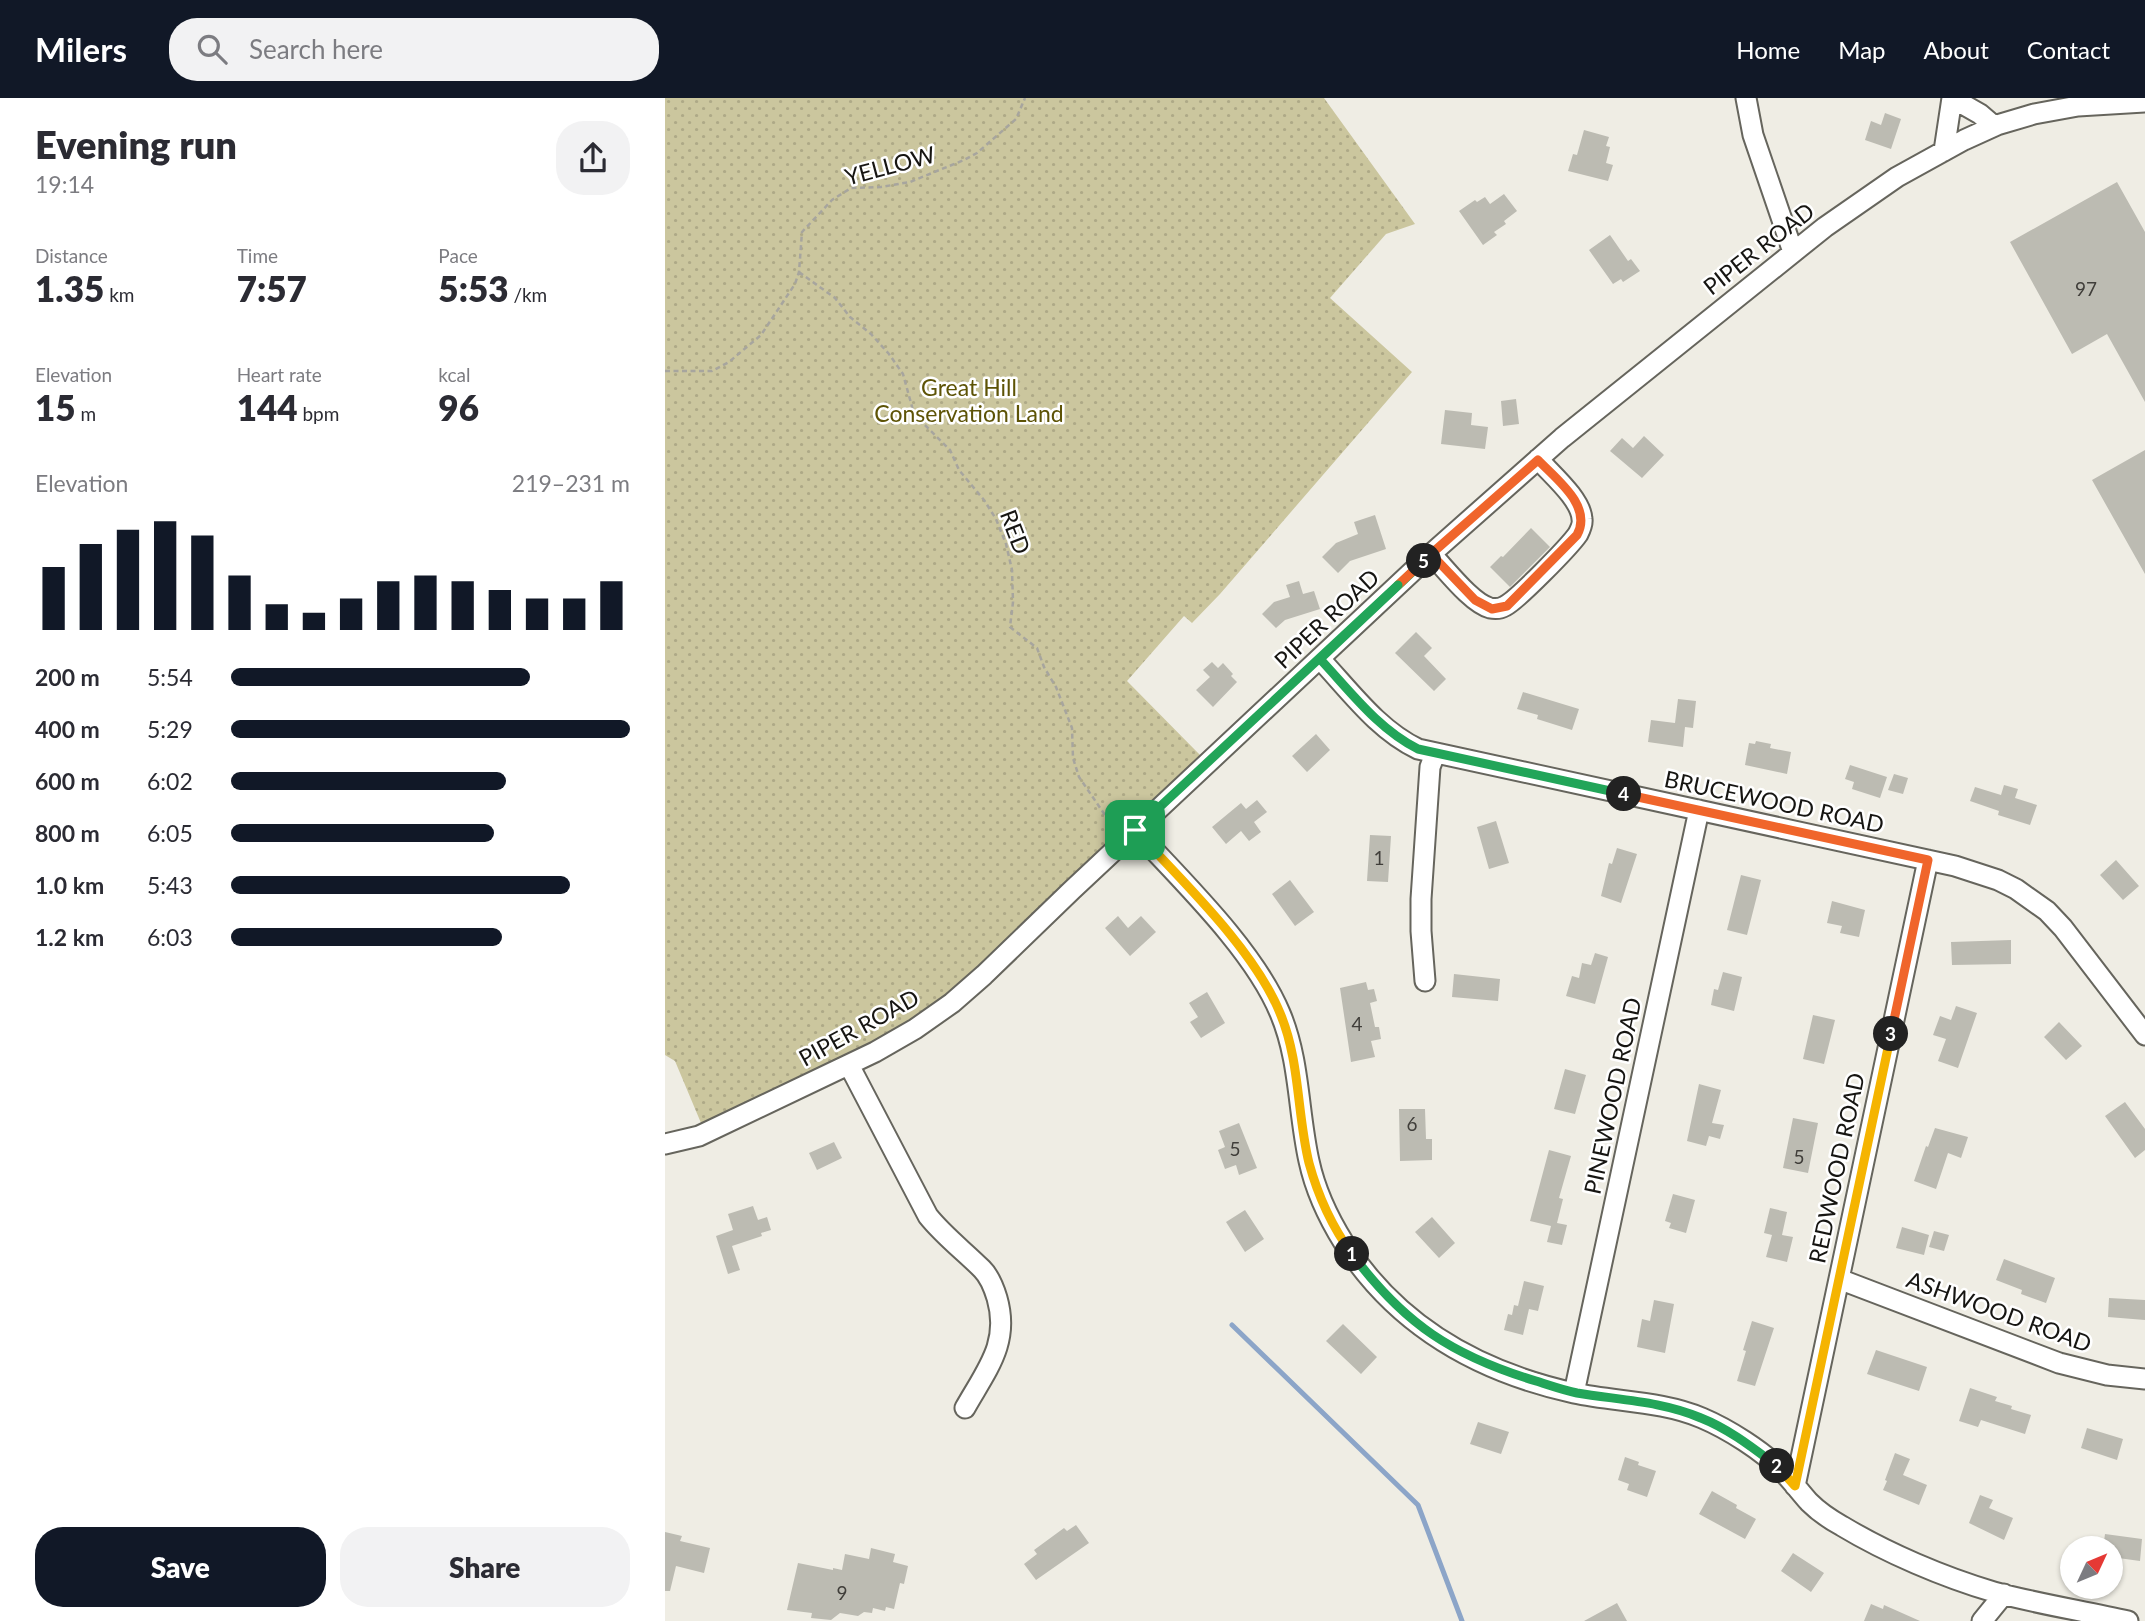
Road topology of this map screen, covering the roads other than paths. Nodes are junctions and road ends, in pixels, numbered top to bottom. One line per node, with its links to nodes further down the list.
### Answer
1 (1746, 98): 6 (street)
2 (1952, 98): 4 (street); 5 (street)
3 (2145, 102): 4 (street, PIPER ROAD)
4 (1994, 127): 5 (street, PIPER ROAD)
5 (1944, 151): 6 (street, PIPER ROAD)
6 (1793, 251): 7 (street, PIPER ROAD)
7 (1538, 460): 8 (street, PIPER ROAD); 8 (street)
8 (1431, 554): 9 (street, PIPER ROAD)
9 (1320, 659): 10 (street, BRUCEWOOD ROAD); 12 (street, PIPER ROAD)
10 (1435, 754): 11 (street, BRUCEWOOD ROAD); 14 (street)
11 (1699, 810): 13 (street, BRUCEWOOD ROAD); 20 (street, PINEWOOD ROAD)
12 (1131, 834): 16 (street, PIPER ROAD); 20 (street)
13 (1928, 860): 15 (street, BRUCEWOOD ROAD); 18 (street, REDWOOD ROAD)
14 (1425, 981)
15 (2145, 1035)
16 (849, 1065): 17 (street, PIPER ROAD); 21 (street)
17 (665, 1144)
18 (1839, 1279): 19 (street, ASHWOOD ROAD); 22 (street, REDWOOD ROAD)
19 (2145, 1379)
20 (1574, 1392): 22 (street)
21 (965, 1408)
22 (1795, 1486): 23 (street)
23 (2004, 1594): 24 (street); 25 (street)
24 (1982, 1621)
25 (2128, 1621)

